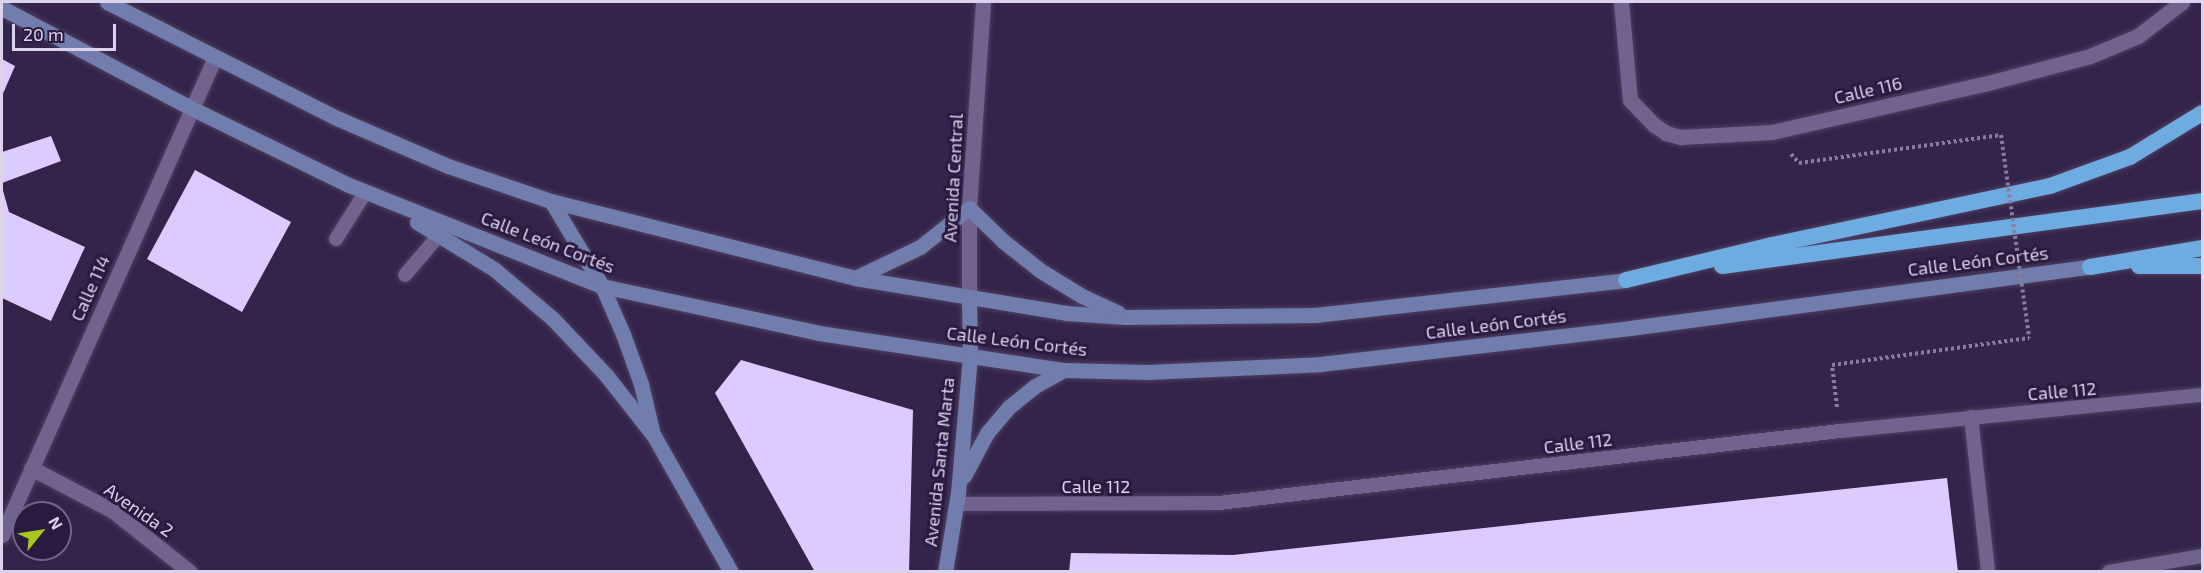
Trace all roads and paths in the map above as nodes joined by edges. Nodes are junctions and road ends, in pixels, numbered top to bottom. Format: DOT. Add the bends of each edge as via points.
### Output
graph roads {
  1 [pos="107,2"];
  2 [pos="983,2"];
  3 [pos="1621,2"];
  4 [pos="2182,2"];
  5 [pos="2,8"];
  6 [pos="215,57"];
  7 [pos="191,108"];
  8 [pos="2202,113"];
  9 [pos="1799,163"];
  10 [pos="349,185"];
  11 [pos="365,193"];
  12 [pos="551,201"];
  13 [pos="2202,201"];
  14 [pos="969,208"];
  15 [pos="440,234"];
  16 [pos="336,239"];
  17 [pos="2202,248"];
  18 [pos="2202,266"];
  19 [pos="2090,267"];
  20 [pos="405,275"];
  21 [pos="855,278"];
  22 [pos="1626,280"];
  23 [pos="602,286"];
  24 [pos="969,299"];
  25 [pos="1125,317"];
  26 [pos="970,356"];
  27 [pos="1064,370"];
  28 [pos="2202,395"];
  29 [pos="1971,417"];
  30 [pos="1840,431"];
  31 [pos="654,436"];
  32 [pos="31,468"];
  33 [pos="957,499"];
  34 [pos="2,535"];
  35 [pos="2202,556"];
  36 [pos="190,572"];
  37 [pos="731,572"];
  38 [pos="945,572"];
  39 [pos="1988,572"];
  40 [pos="2109,572"];
  1 -- 6 [label="main road, Calle León Cortés"];
  2 -- 14 [label="street, Avenida Central"];
  3 -- 4 [label="street, Calle 116" via="1630,100 1653,124 1680,137 1772,132 2091,56 2138,36"];
  5 -- 7 [label="main road, Calle León Cortés"];
  6 -- 7 [label="street, Calle 114"];
  6 -- 12 [label="main road, Calle León Cortés" via="339,119 448,166"];
  7 -- 10 [label="main road, Calle León Cortés"];
  7 -- 32 [label="street, Calle 114"];
  8 -- 22 [label="highway" via="2130,156 2050,186"];
  9 -- 30 [label="path, bridge" via="2001,135 2029,338 1832,365"];
  10 -- 11 [label="main road"];
  10 -- 23 [label="main road, Calle León Cortés"];
  11 -- 15 [label="main road"];
  11 -- 16 [label="lane"];
  12 -- 21 [label="main road, Calle León Cortés"];
  12 -- 23 [label="main road"];
  13 -- 22 [label="highway"];
  14 -- 21 [label="main road" via="920,246"];
  14 -- 24 [label="street, Avenida Central"];
  14 -- 25 [label="main road" via="1041,271"];
  15 -- 20 [label="lane"];
  15 -- 31 [label="main road" via="494,269 553,319 606,375"];
  17 -- 19 [label="highway"];
  18 -- 19 [label="highway"];
  19 -- 27 [label="main road, Calle León Cortés" via="1630,328 1320,364 1147,372"];
  21 -- 24 [label="main road, Calle León Cortés"];
  22 -- 25 [label="main road, Calle León Cortés" via="1315,315"];
  23 -- 26 [label="main road, Calle León Cortés" via="819,333"];
  23 -- 31 [label="main road" via="641,384"];
  24 -- 25 [label="main road, Calle León Cortés"];
  24 -- 26 [label="main road, Avenida Central"];
  26 -- 27 [label="main road, Calle León Cortés"];
  26 -- 33 [label="main road, Avenida Santa Marta"];
  27 -- 33 [label="main road" via="1009,407 987,433 970,462"];
  28 -- 29 [label="lane, Calle 112"];
  29 -- 30 [label="lane, Calle 112"];
  29 -- 39 [label="lane"];
  30 -- 33 [label="lane, Calle 112" via="1219,503"];
  31 -- 37 [label="main road"];
  32 -- 34 [label="street, Calle 114"];
  32 -- 36 [label="street, Avenida 2" via="112,512"];
  33 -- 38 [label="main road, Avenida Santa Marta"];
  35 -- 40 [label="lane"];
}
